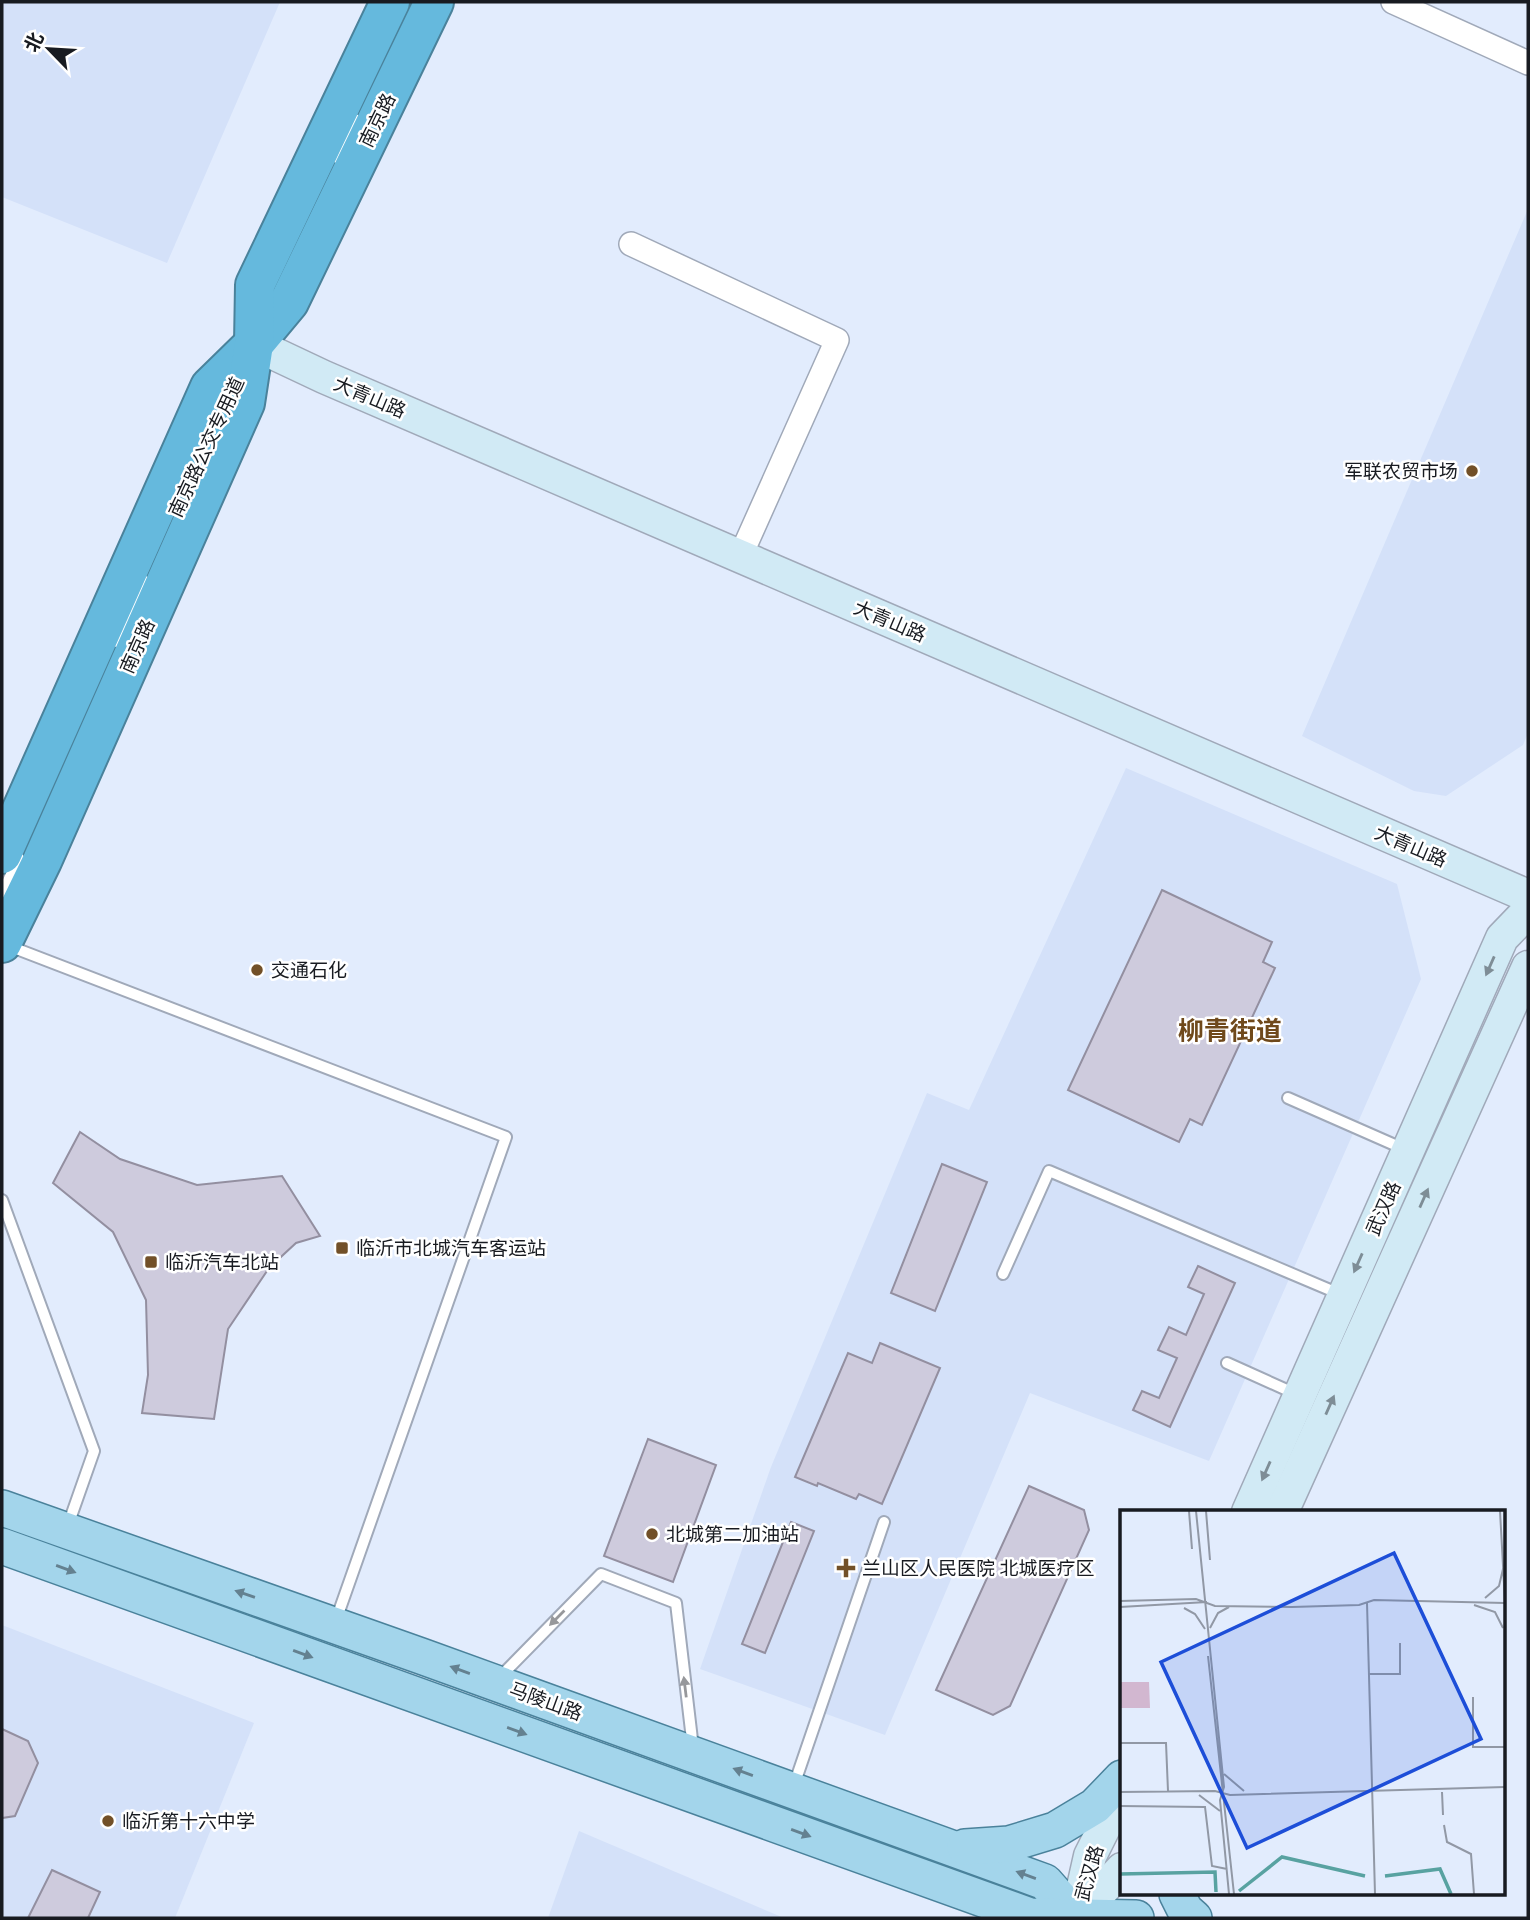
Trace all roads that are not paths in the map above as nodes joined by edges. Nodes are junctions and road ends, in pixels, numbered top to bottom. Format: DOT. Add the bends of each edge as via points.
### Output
graph roads {
  1 [pos="390,2"];
  2 [pos="433,2"];
  3 [pos="1393,2"];
  4 [pos="1528,63"];
  5 [pos="360,108"];
  6 [pos="332,170"];
  7 [pos="631,244"];
  8 [pos="270,307"];
  9 [pos="254,344"];
  10 [pos="234,386"];
  11 [pos="740,556"];
  12 [pos="150,569"];
  13 [pos="111,656"];
  14 [pos="13,850"];
  15 [pos="2,893"];
  16 [pos="1528,897"];
  17 [pos="1528,911"];
  18 [pos="2,943"];
  19 [pos="1528,967"];
  20 [pos="1288,1098"];
  21 [pos="1408,1150"];
  22 [pos="2,1200"];
  23 [pos="1003,1274"];
  24 [pos="1344,1296"];
  25 [pos="1227,1363"];
  26 [pos="1299,1395"];
  27 [pos="2,1508"];
  28 [pos="1249,1510"];
  29 [pos="1283,1510"];
  30 [pos="884,1522"];
  31 [pos="66,1531"];
  32 [pos="2,1546"];
  33 [pos="334,1625"];
  34 [pos="494,1682"];
  35 [pos="693,1755"];
  36 [pos="1120,1780"];
  37 [pos="792,1790"];
  38 [pos="1120,1795"];
  39 [pos="950,1847"];
  40 [pos="1120,1871"];
  41 [pos="930,1880"];
  42 [pos="1178,1896"];
  43 [pos="980,1918"];
  44 [pos="1077,1918"];
  45 [pos="1136,1918"];
  46 [pos="1194,1918"];
  1 -- 9 [label="highway, 南京路" via="255,285"];
  2 -- 9 [label="highway, 南京路" via="289,302"];
  3 -- 4 [label="street"];
  5 -- 6 [label="lane"];
  7 -- 11 [label="street" via="837,340"];
  8 -- 9 [label="lane, 南京路公交专用道"];
  9 -- 10 [label="lane, 南京路公交专用道"];
  9 -- 11 [label="main road, 大青山路"];
  9 -- 14 [label="highway, 南京路" via="210,387"];
  9 -- 18 [label="highway, 南京路" via="245,403"];
  11 -- 16 [label="main road, 大青山路"];
  12 -- 13 [label="lane"];
  14 -- 15 [label="lane"];
  17 -- 21 [label="main road, 武汉路, one-way" via="1502,938"];
  18 -- 33 [label="lane" via="506,1136"];
  29 -- 19 [label="main road, 武汉路, one-way"];
  20 -- 21 [label="lane"];
  21 -- 24 [label="main road, 武汉路, one-way"];
  22 -- 31 [label="lane" via="94,1451"];
  23 -- 24 [label="lane" via="1049,1171"];
  24 -- 26 [label="main road, 武汉路"];
  25 -- 26 [label="lane"];
  26 -- 28 [label="main road, 武汉路, one-way"];
  27 -- 31 [label="main road, 马陵山路"];
  30 -- 37 [label="lane"];
  33 -- 31 [label="main road, 马陵山路, one-way"];
  32 -- 41 [label="main road, 马陵山路, one-way"];
  34 -- 33 [label="main road, 马陵山路, one-way"];
  34 -- 35 [label="main road, 马陵山路"];
  35 -- 34 [label="lane, one-way" via="676,1603 601,1574"];
  37 -- 35 [label="main road, 马陵山路, one-way"];
  36 -- 39 [label="main road" via="1095,1806 1055,1830 1009,1844"];
  37 -- 39 [label="main road, 马陵山路"];
  38 -- 44 [label="main road, 武汉路" via="1090,1856"];
  44 -- 39 [label="main road, 马陵山路, one-way" via="1045,1882"];
  40 -- 44 [label="main road, 武汉路"];
  41 -- 43 [label="main road"];
  41 -- 44 [label="main road, 马陵山路" via="1030,1916"];
  42 -- 46 [label="main road"];
  44 -- 45 [label="main road, 马陵山路"];
}
